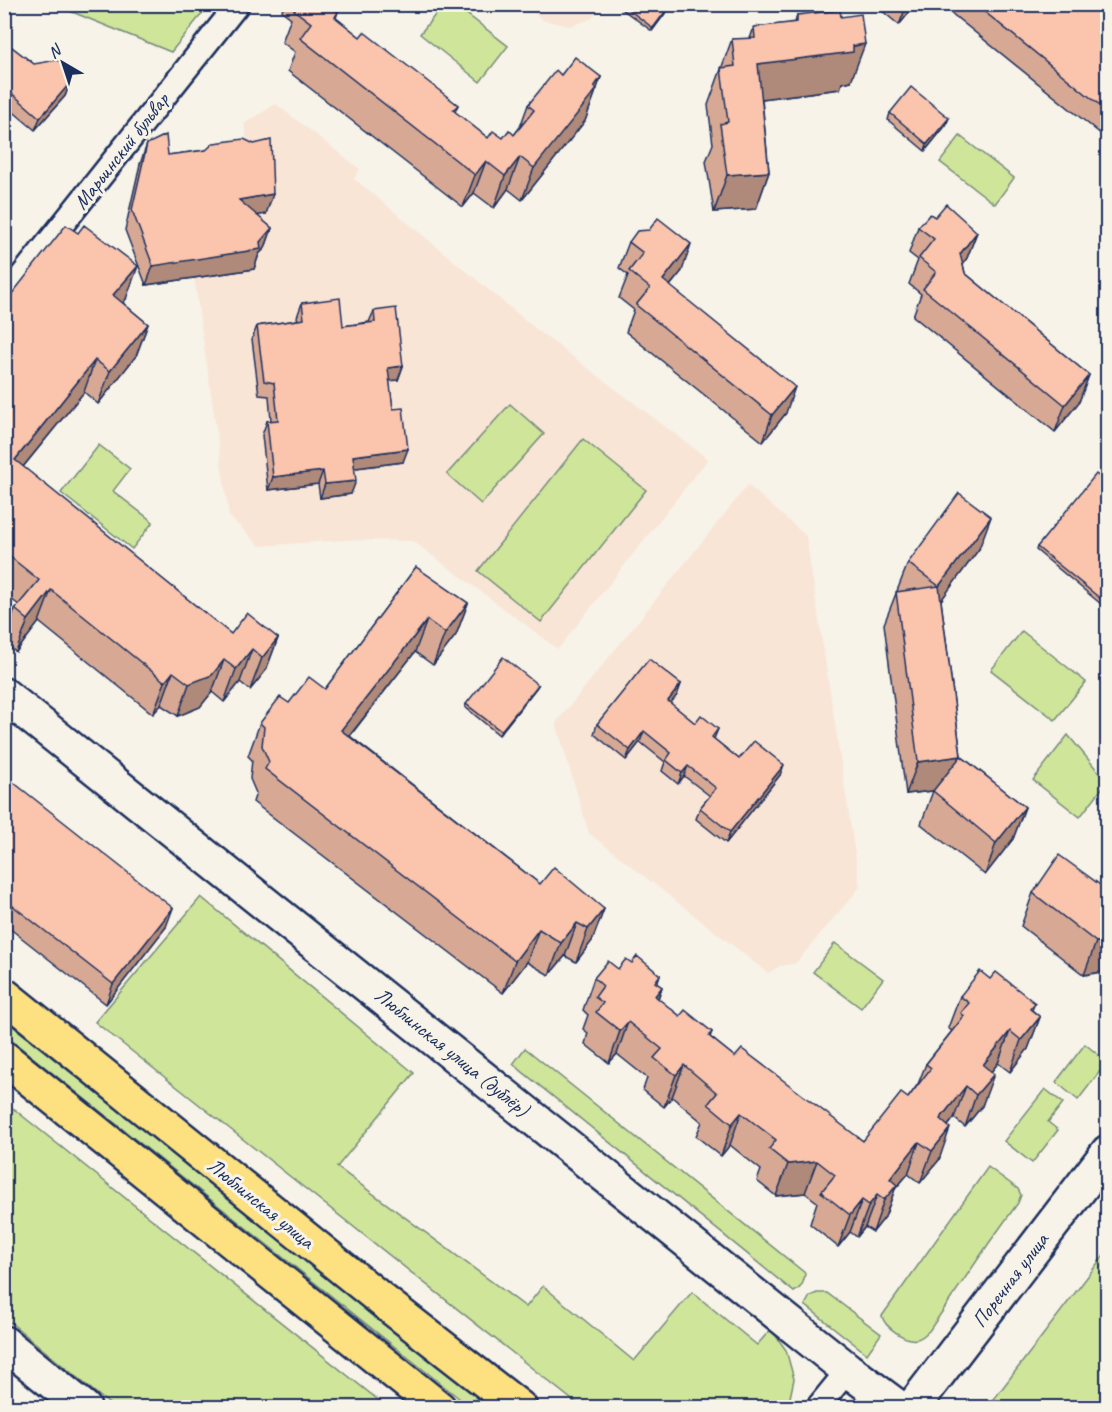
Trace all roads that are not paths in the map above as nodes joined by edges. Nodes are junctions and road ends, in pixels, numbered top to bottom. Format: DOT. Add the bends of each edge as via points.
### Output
graph roads {
  1 [pos="238,4"];
  2 [pos="4,298"];
  3 [pos="4,695"];
  4 [pos="4,995"];
  5 [pos="4,1058"];
  6 [pos="1107,1152"];
  7 [pos="4,1343"];
  8 [pos="848,1370"];
  9 [pos="84,1407"];
  10 [pos="439,1407"];
  11 [pos="520,1407"];
  12 [pos="817,1407"];
  13 [pos="899,1407"];
  14 [pos="912,1407"];
  1 -- 2 [label="street, Марьинский бульвар"];
  3 -- 8 [label="street, Люблинская улица (дублёр)"];
  4 -- 11 [label="main road, Люблинская улица"];
  5 -- 10 [label="main road"];
  6 -- 14 [label="street, Поречная улица"];
  7 -- 9 [label="street"];
  8 -- 12 [label="street"];
  8 -- 13 [label="street, Люблинская улица (дублёр)"];
}
